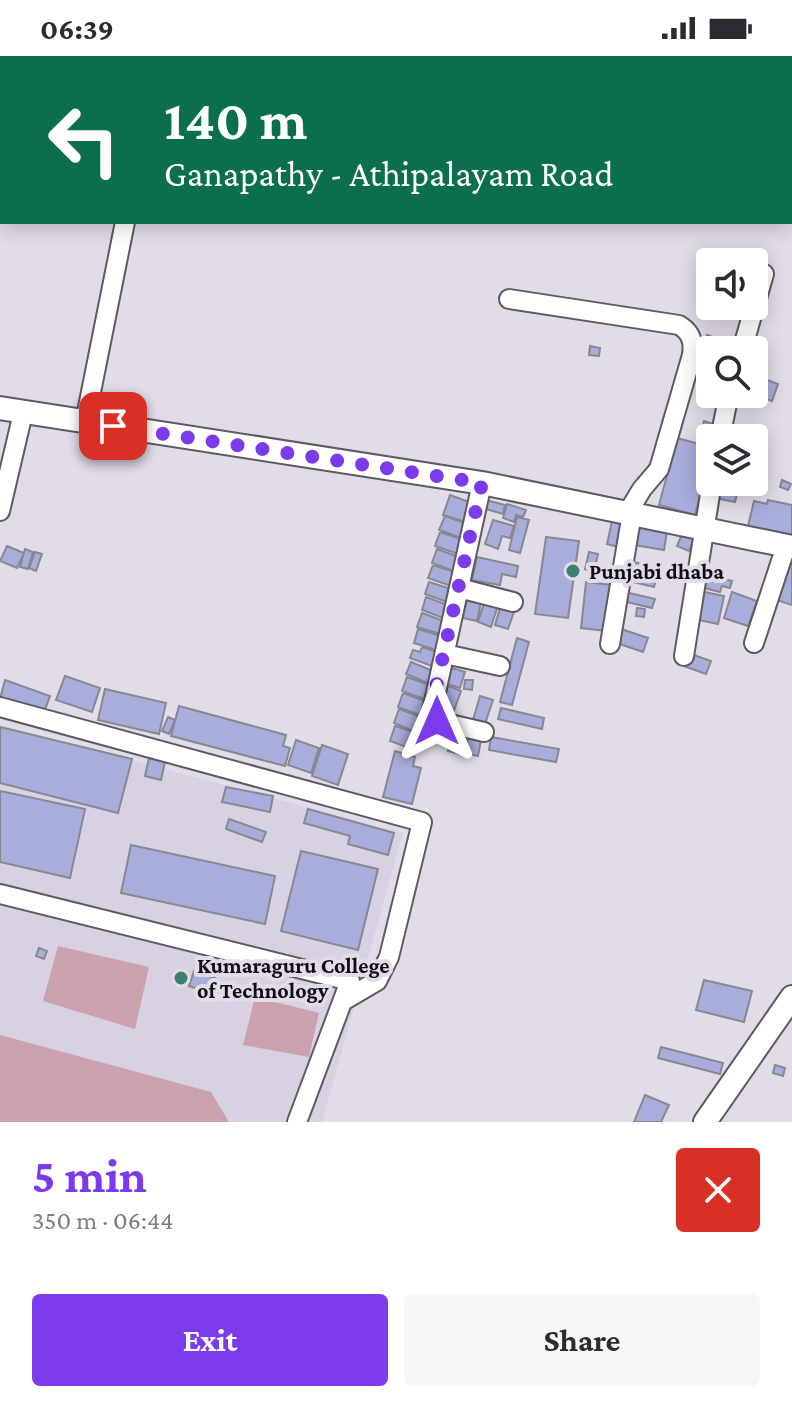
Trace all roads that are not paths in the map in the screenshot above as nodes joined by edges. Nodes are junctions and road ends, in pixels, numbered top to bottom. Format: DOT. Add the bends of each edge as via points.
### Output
graph roads {
  1 [pos="125,224"];
  2 [pos="509,299"];
  3 [pos="0,408"];
  4 [pos="23,413"];
  5 [pos="85,422"];
  6 [pos="482,483"];
  7 [pos="709,496"];
  8 [pos="0,511"];
  9 [pos="630,513"];
  10 [pos="703,528"];
  11 [pos="789,546"];
  12 [pos="459,588"];
  13 [pos="513,602"];
  14 [pos="754,643"];
  15 [pos="610,644"];
  16 [pos="445,654"];
  17 [pos="684,656"];
  18 [pos="500,666"];
  19 [pos="0,707"];
  20 [pos="484,732"];
  21 [pos="0,894"];
  22 [pos="356,986"];
  23 [pos="792,997"];
  24 [pos="297,1122"];
  25 [pos="705,1122"];
  1 -- 5 [label="street"];
  2 -- 9 [label="street" via="687,329 694,346 659,469"];
  3 -- 4 [label="main road"];
  4 -- 5 [label="main road"];
  4 -- 8 [label="street"];
  5 -- 6 [label="main road"];
  6 -- 9 [label="main road"];
  6 -- 12 [label="street"];
  7 -- 10 [label="street"];
  9 -- 10 [label="main road"];
  9 -- 15 [label="street"];
  10 -- 11 [label="main road"];
  10 -- 17 [label="street"];
  11 -- 14 [label="street"];
  12 -- 13 [label="street"];
  12 -- 16 [label="street"];
  16 -- 18 [label="street"];
  16 -- 20 [label="street" via="431,715"];
  19 -- 22 [label="street" via="422,822 389,957 377,981"];
  21 -- 22 [label="street"];
  22 -- 24 [label="street" via="343,1001"];
  23 -- 25 [label="main road"];
}
